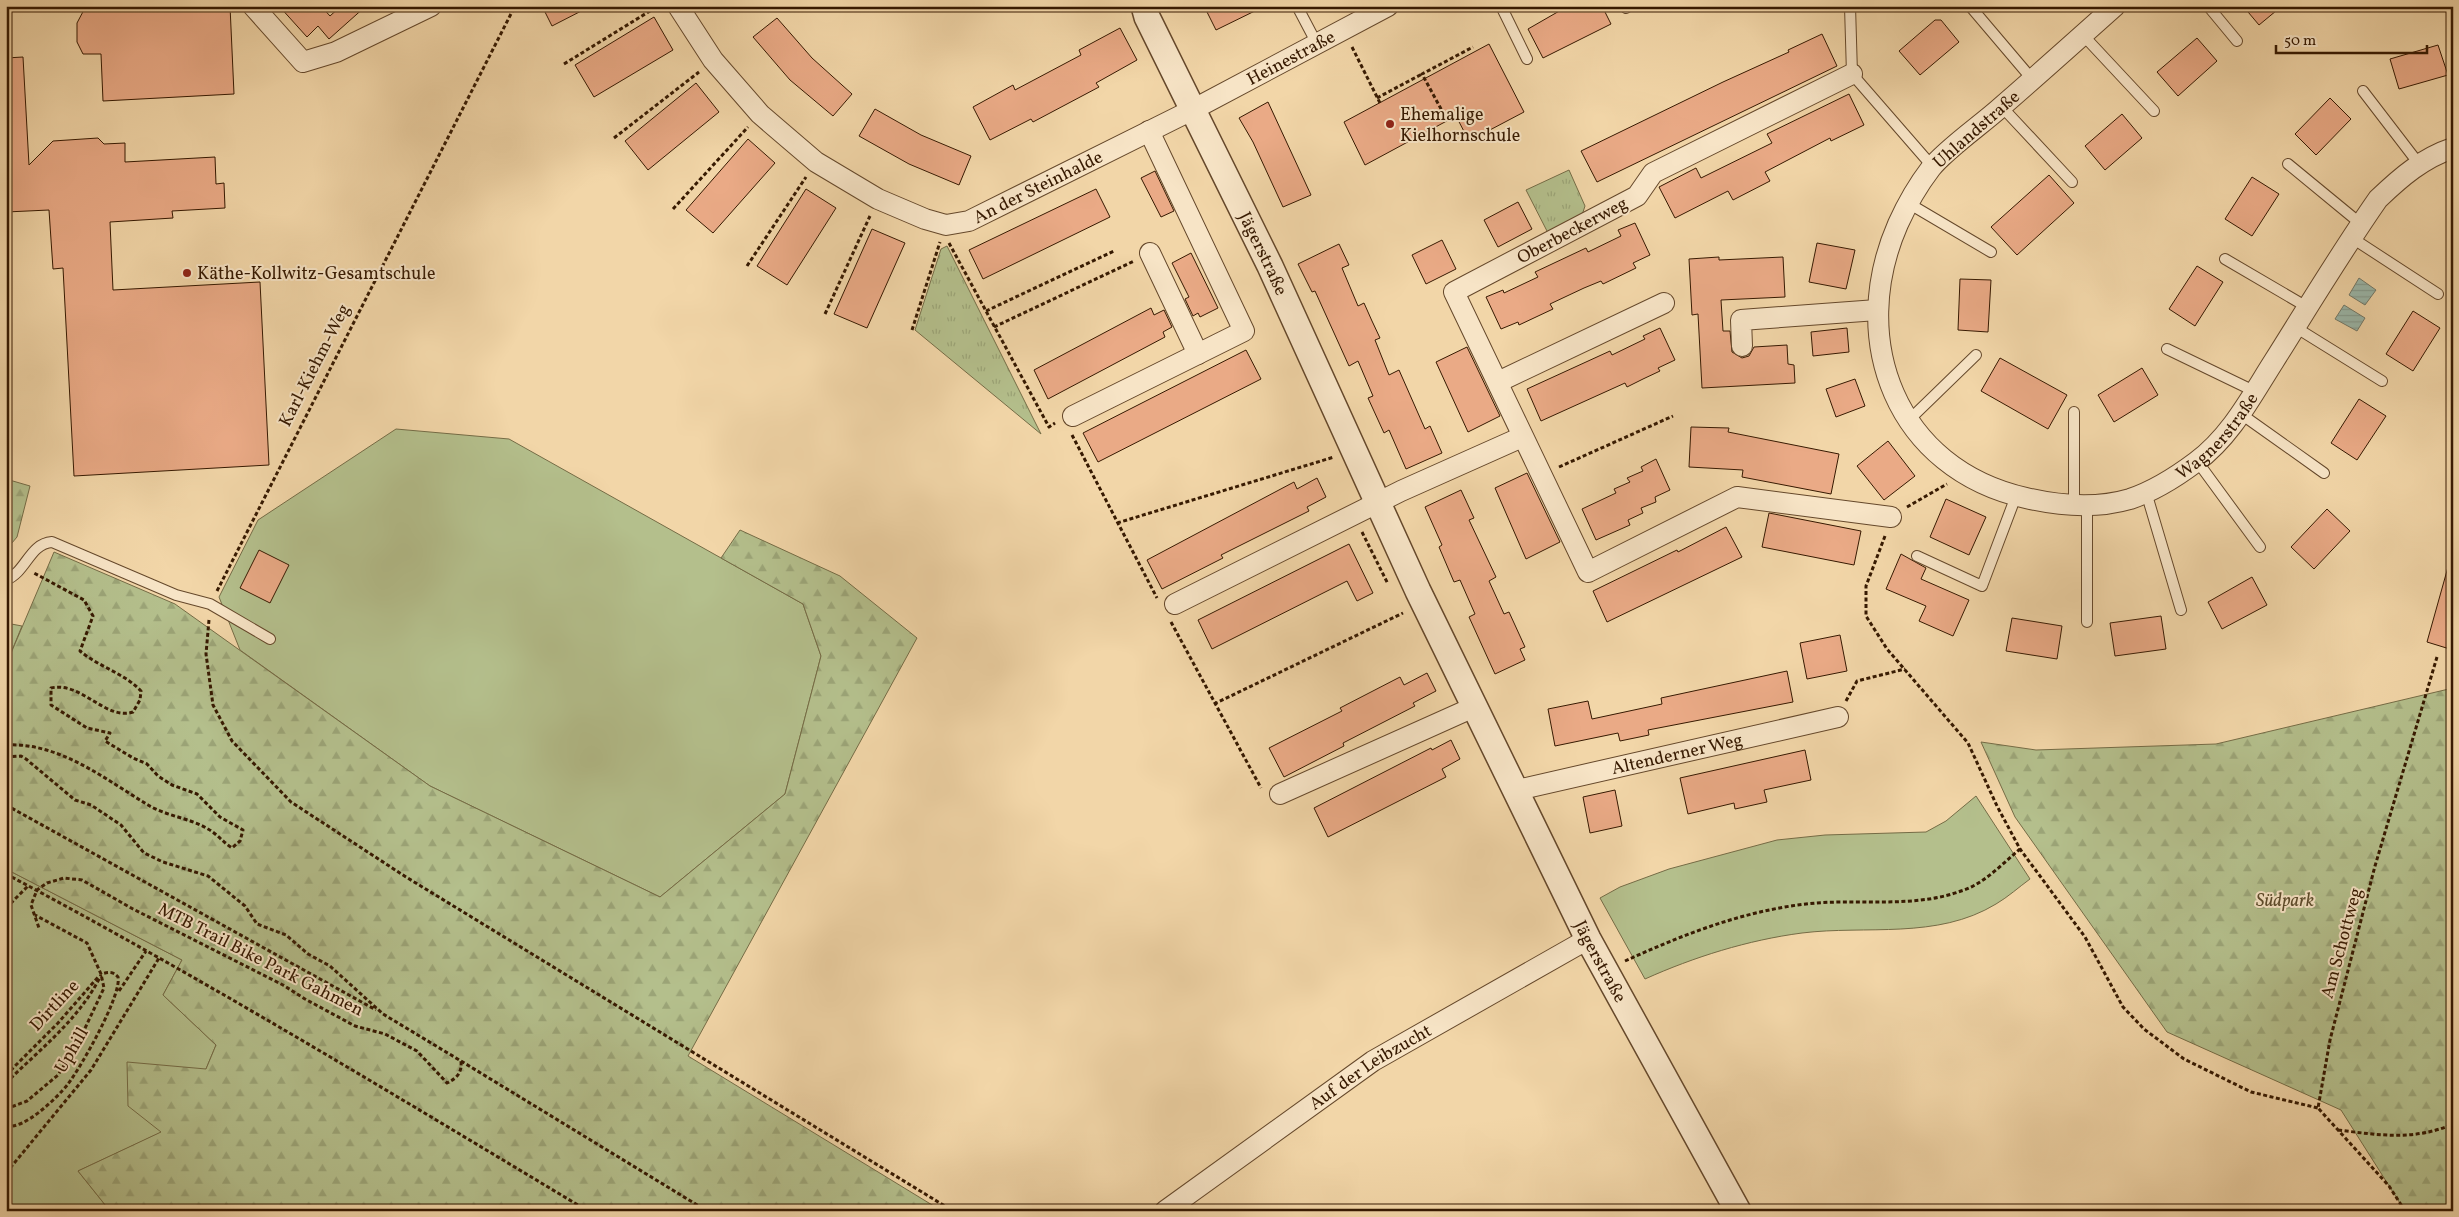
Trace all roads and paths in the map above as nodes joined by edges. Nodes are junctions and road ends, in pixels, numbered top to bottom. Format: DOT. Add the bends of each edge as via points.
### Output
graph roads {
  1 [pos="252,6"];
  2 [pos="431,6"];
  3 [pos="516,6"];
  4 [pos="658,6"];
  5 [pos="678,6"];
  6 [pos="1144,6"];
  7 [pos="1297,6"];
  8 [pos="1388,6"];
  9 [pos="1501,6"];
  10 [pos="1850,6"];
  11 [pos="1970,6"];
  12 [pos="2115,6"];
  13 [pos="2208,6"];
  14 [pos="1344,30"];
  15 [pos="2083,35"];
  16 [pos="2238,42"];
  17 [pos="1317,44"];
  18 [pos="1472,47"];
  19 [pos="1528,59"];
  20 [pos="713,60"];
  21 [pos="564,64"];
  22 [pos="1422,74"];
  23 [pos="1852,74"];
  24 [pos="2032,79"];
  25 [pos="2363,90"];
  26 [pos="1377,98"];
  27 [pos="1380,103"];
  28 [pos="2002,107"];
  29 [pos="1194,109"];
  30 [pos="2154,111"];
  31 [pos="1454,113"];
  32 [pos="760,114"];
  33 [pos="1149,131"];
  34 [pos="614,138"];
  35 [pos="2453,148"];
  36 [pos="816,162"];
  37 [pos="2288,164"];
  38 [pos="2419,164"];
  39 [pos="1932,166"];
  40 [pos="2072,182"];
  41 [pos="878,200"];
  42 [pos="1908,203"];
  43 [pos="673,209"];
  44 [pos="945,229"];
  45 [pos="2356,231"];
  46 [pos="1114,251"];
  47 [pos="1991,252"];
  48 [pos="1150,253"];
  49 [pos="2225,259"];
  50 [pos="746,266"];
  51 [pos="2438,294"];
  52 [pos="1664,304"];
  53 [pos="2307,307"];
  54 [pos="1877,310"];
  55 [pos="986,311"];
  56 [pos="825,314"];
  57 [pos="994,327"];
  58 [pos="2295,327"];
  59 [pos="912,330"];
  60 [pos="1742,346"];
  61 [pos="2167,349"];
  62 [pos="1198,354"];
  63 [pos="1976,354"];
  64 [pos="2382,381"];
  65 [pos="1498,382"];
  66 [pos="2254,391"];
  67 [pos="1903,412"];
  68 [pos="2074,412"];
  69 [pos="2241,414"];
  70 [pos="1673,416"];
  71 [pos="1069,417"];
  72 [pos="1522,437"];
  73 [pos="1354,450"];
  74 [pos="2197,462"];
  75 [pos="1965,474"];
  76 [pos="2324,474"];
  77 [pos="1540,476"];
  78 [pos="2146,492"];
  79 [pos="2016,496"];
  80 [pos="1379,503"];
  81 [pos="2080,505"];
  82 [pos="1891,517"];
  83 [pos="1116,523"];
  84 [pos="2260,547"];
  85 [pos="1917,556"];
  86 [pos="23,568"];
  87 [pos="6,580"];
  88 [pos="210,604"];
  89 [pos="1169,606"];
  90 [pos="2181,610"];
  91 [pos="1403,613"];
  92 [pos="2087,622"];
  93 [pos="270,639"];
  94 [pos="2437,657"];
  95 [pos="1905,669"];
  96 [pos="1214,704"];
  97 [pos="1474,707"];
  98 [pos="1838,717"];
  99 [pos="6,745"];
  100 [pos="6,757"];
  101 [pos="1517,790"];
  102 [pos="1280,794"];
  103 [pos="6,805"];
  104 [pos="2020,849"];
  105 [pos="6,874"];
  106 [pos="28,886"];
  107 [pos="37,890"];
  108 [pos="6,908"];
  109 [pos="34,915"];
  110 [pos="39,928"];
  111 [pos="1588,939"];
  112 [pos="146,951"];
  113 [pos="159,958"];
  114 [pos="1605,970"];
  115 [pos="101,974"];
  116 [pos="116,996"];
  117 [pos="383,1014"];
  118 [pos="461,1061"];
  119 [pos="6,1076"];
  120 [pos="6,1083"];
  121 [pos="2318,1108"];
  122 [pos="6,1109"];
  123 [pos="2453,1124"];
  124 [pos="6,1126"];
  125 [pos="2338,1130"];
  126 [pos="6,1173"];
  127 [pos="588,1211"];
  128 [pos="707,1211"];
  129 [pos="953,1211"];
  130 [pos="1165,1211"];
  131 [pos="1738,1211"];
  132 [pos="2405,1211"];
  1 -- 2 [label="street" via="303,62 336,52"];
  3 -- 88 [label="path, Karl-Kiehm-Weg"];
  4 -- 21 [label="path"];
  5 -- 20 [label="street"];
  6 -- 29 [label="street, Jägerstraße"];
  7 -- 17 [label="lane"];
  8 -- 14 [label="street, Heinestraße"];
  9 -- 19 [label="lane"];
  10 -- 23 [label="lane"];
  11 -- 24 [label="lane"];
  12 -- 15 [label="street, Uhlandstraße"];
  13 -- 16 [label="lane"];
  14 -- 17 [label="street, Heinestraße"];
  14 -- 26 [label="path"];
  15 -- 24 [label="street, Uhlandstraße"];
  15 -- 30 [label="lane"];
  17 -- 29 [label="street, Heinestraße"];
  18 -- 22 [label="path"];
  20 -- 32 [label="street"];
  20 -- 34 [label="path"];
  22 -- 26 [label="path"];
  22 -- 31 [label="path" via="1446,118"];
  23 -- 39 [label="lane"];
  23 -- 65 [label="street, Oberbeckerweg" via="1653,173 1637,196 1454,292"];
  24 -- 28 [label="street, Uhlandstraße"];
  25 -- 38 [label="lane"];
  26 -- 27 [label="path"];
  28 -- 39 [label="street, Uhlandstraße"];
  28 -- 40 [label="lane"];
  29 -- 33 [label="street, An der Steinhalde"];
  29 -- 73 [label="street, Jägerstraße"];
  32 -- 36 [label="street"];
  32 -- 43 [label="path"];
  33 -- 44 [label="street, An der Steinhalde" via="969,221"];
  33 -- 62 [label="street" via="1244,331"];
  35 -- 38 [label="street, Wagnerstraße"];
  36 -- 41 [label="street"];
  36 -- 50 [label="path"];
  37 -- 45 [label="lane"];
  38 -- 45 [label="street, Wagnerstraße" via="2378,199"];
  39 -- 42 [label="street, Uhlandstraße"];
  41 -- 44 [label="street"];
  41 -- 56 [label="path"];
  42 -- 47 [label="lane"];
  42 -- 54 [label="street, Uhlandstraße" via="1886,254"];
  44 -- 55 [label="path"];
  44 -- 59 [label="path"];
  45 -- 51 [label="lane"];
  45 -- 53 [label="street, Wagnerstraße"];
  46 -- 55 [label="path"];
  48 -- 57 [label="path"];
  48 -- 62 [label="street"];
  49 -- 53 [label="lane"];
  52 -- 65 [label="street"];
  53 -- 58 [label="street, Wagnerstraße"];
  54 -- 60 [label="street" via="1741,320"];
  54 -- 67 [label="street, Uhlandstraße" via="1881,358"];
  55 -- 57 [label="path"];
  57 -- 71 [label="path" via="1049,427"];
  58 -- 64 [label="lane"];
  58 -- 66 [label="street, Wagnerstraße"];
  61 -- 66 [label="lane"];
  62 -- 71 [label="street"];
  63 -- 67 [label="lane"];
  65 -- 72 [label="street, Oberbeckerweg"];
  66 -- 69 [label="street, Wagnerstraße"];
  67 -- 75 [label="street, Wagnerstraße" via="1935,452"];
  68 -- 81 [label="lane"];
  69 -- 74 [label="street, Wagnerstraße"];
  69 -- 76 [label="lane"];
  70 -- 77 [label="path"];
  71 -- 83 [label="path"];
  72 -- 77 [label="street, Oberbeckerweg"];
  72 -- 80 [label="street"];
  73 -- 80 [label="street, Jägerstraße"];
  73 -- 83 [label="path"];
  74 -- 78 [label="street, Wagnerstraße"];
  74 -- 84 [label="lane"];
  75 -- 79 [label="street, Wagnerstraße"];
  75 -- 82 [label="path"];
  77 -- 82 [label="street, Oberbeckerweg" via="1588,572 1736,497"];
  78 -- 81 [label="street, Wagnerstraße" via="2130,498"];
  78 -- 90 [label="lane"];
  79 -- 81 [label="street, Wagnerstraße"];
  79 -- 85 [label="lane" via="1982,586"];
  80 -- 89 [label="street"];
  80 -- 97 [label="street, Jägerstraße"];
  81 -- 92 [label="lane"];
  82 -- 95 [label="path" via="1866,586 1866,616 1887,649"];
  83 -- 89 [label="path"];
  86 -- 87 [label="lane"];
  86 -- 88 [label="lane" via="34,550 42,543 52,542 176,595"];
  86 -- 99 [label="path" via="84,600 93,616 80,651 92,661 131,680 141,691 140,700 132,712 126,714 109,710 60,686 51,688 51,705 87,728 110,733 105,740 147,764 172,785 197,794 220,817 243,830 240,841 232,848 209,830 148,806 83,764 33,747"];
  88 -- 93 [label="lane"];
  88 -- 129 [label="path" via="206,654 213,705 232,741 290,802 406,877"];
  89 -- 96 [label="path"];
  91 -- 96 [label="path"];
  94 -- 121 [label="path, Am Schottweg" via="2366,902 2330,1040"];
  95 -- 98 [label="path" via="1857,681"];
  95 -- 104 [label="path" via="1968,743 1996,806"];
  96 -- 102 [label="path" via="1267,800"];
  97 -- 101 [label="street, Jägerstraße"];
  97 -- 102 [label="street"];
  98 -- 101 [label="street, Altenderner Weg"];
  100 -- 117 [label="path, MTB Trail Bike Park Gahmen" via="21,756 75,800 104,812 121,825 144,853 208,876 245,906 257,924 286,935 308,954 330,966"];
  101 -- 111 [label="street, Jägerstraße"];
  103 -- 117 [label="path"];
  104 -- 114 [label="path" via="1982,881 1962,891 1930,899 1805,904 1764,912 1683,936"];
  104 -- 121 [label="path" via="2085,937 2123,1007 2144,1029 2184,1059 2251,1092"];
  105 -- 106 [label="path"];
  106 -- 107 [label="path"];
  106 -- 108 [label="path"];
  107 -- 109 [label="path" via="31,905"];
  107 -- 112 [label="path"];
  107 -- 118 [label="path, MTB Trail Bike Park Gahmen" via="47,882 64,878 82,880 132,909 283,984 355,1026 385,1034 417,1051 447,1083 456,1078 462,1068"];
  109 -- 110 [label="path"];
  109 -- 115 [label="path" via="87,943"];
  111 -- 114 [label="street, Jägerstraße"];
  111 -- 130 [label="street, Auf der Leibzucht" via="1373,1061"];
  112 -- 113 [label="path"];
  112 -- 116 [label="path, Uphill"];
  113 -- 126 [label="path" via="91,1070"];
  113 -- 127 [label="path"];
  114 -- 131 [label="street, Jägerstraße"];
  115 -- 116 [label="path" via="110,972 118,976"];
  115 -- 119 [label="path, Dirtline"];
  115 -- 120 [label="path, Dirtline" via="83,1007 70,1022"];
  115 -- 122 [label="path, Dirtline" via="104,988 70,1060 47,1086 26,1101"];
  116 -- 124 [label="path, Uphill" via="67,1085 21,1124"];
  117 -- 118 [label="path, MTB Trail Bike Park Gahmen"];
  118 -- 128 [label="path"];
  121 -- 125 [label="path"];
  123 -- 125 [label="path" via="2421,1135 2374,1135"];
  125 -- 132 [label="path" via="2389,1186"];
}
